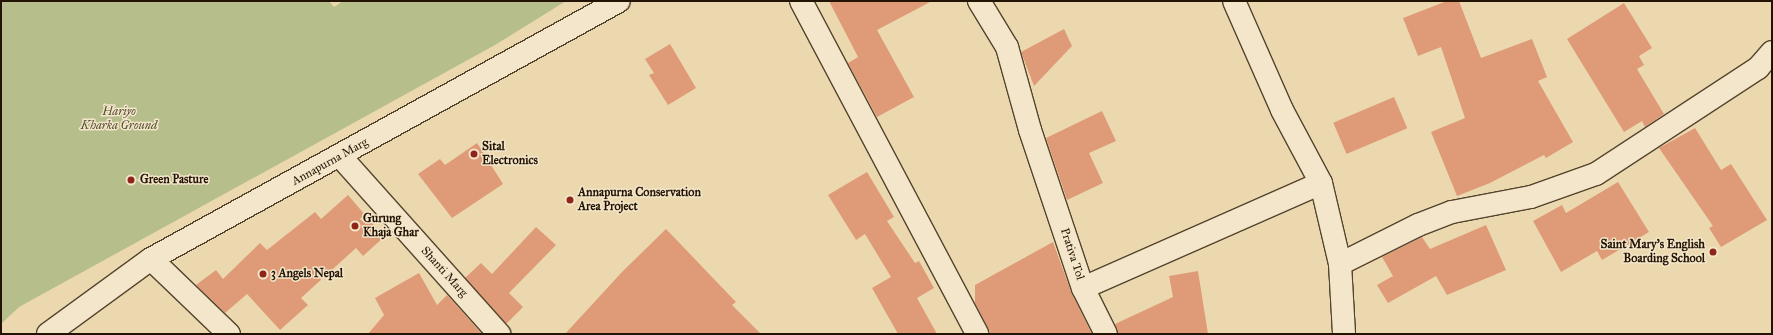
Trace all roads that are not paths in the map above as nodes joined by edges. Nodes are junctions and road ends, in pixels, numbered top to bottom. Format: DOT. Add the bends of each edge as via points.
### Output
graph roads {
  1 [pos="619,1"];
  2 [pos="801,1"];
  3 [pos="979,1"];
  4 [pos="1234,1"];
  5 [pos="1772,52"];
  6 [pos="340,156"];
  7 [pos="1321,183"];
  8 [pos="151,259"];
  9 [pos="1340,264"];
  10 [pos="1083,288"];
  11 [pos="48,334"];
  12 [pos="229,334"];
  13 [pos="499,334"];
  14 [pos="977,334"];
  15 [pos="1106,334"];
  16 [pos="1344,334"];
  1 -- 6 [label="street, Annapurna Marg"];
  2 -- 14 [label="street"];
  3 -- 10 [label="street, Prativa Tol" via="1007,47 1030,130"];
  4 -- 7 [label="street" via="1282,110"];
  5 -- 9 [label="street" via="1758,68 1596,174 1531,197 1452,212 1418,225"];
  6 -- 8 [label="street, Annapurna Marg"];
  6 -- 13 [label="street, Shanti Marg"];
  7 -- 9 [label="street"];
  7 -- 10 [label="street, Prativa Tol"];
  8 -- 11 [label="street, Annapurna Marg"];
  8 -- 12 [label="street"];
  9 -- 16 [label="street"];
  10 -- 15 [label="street"];
}
